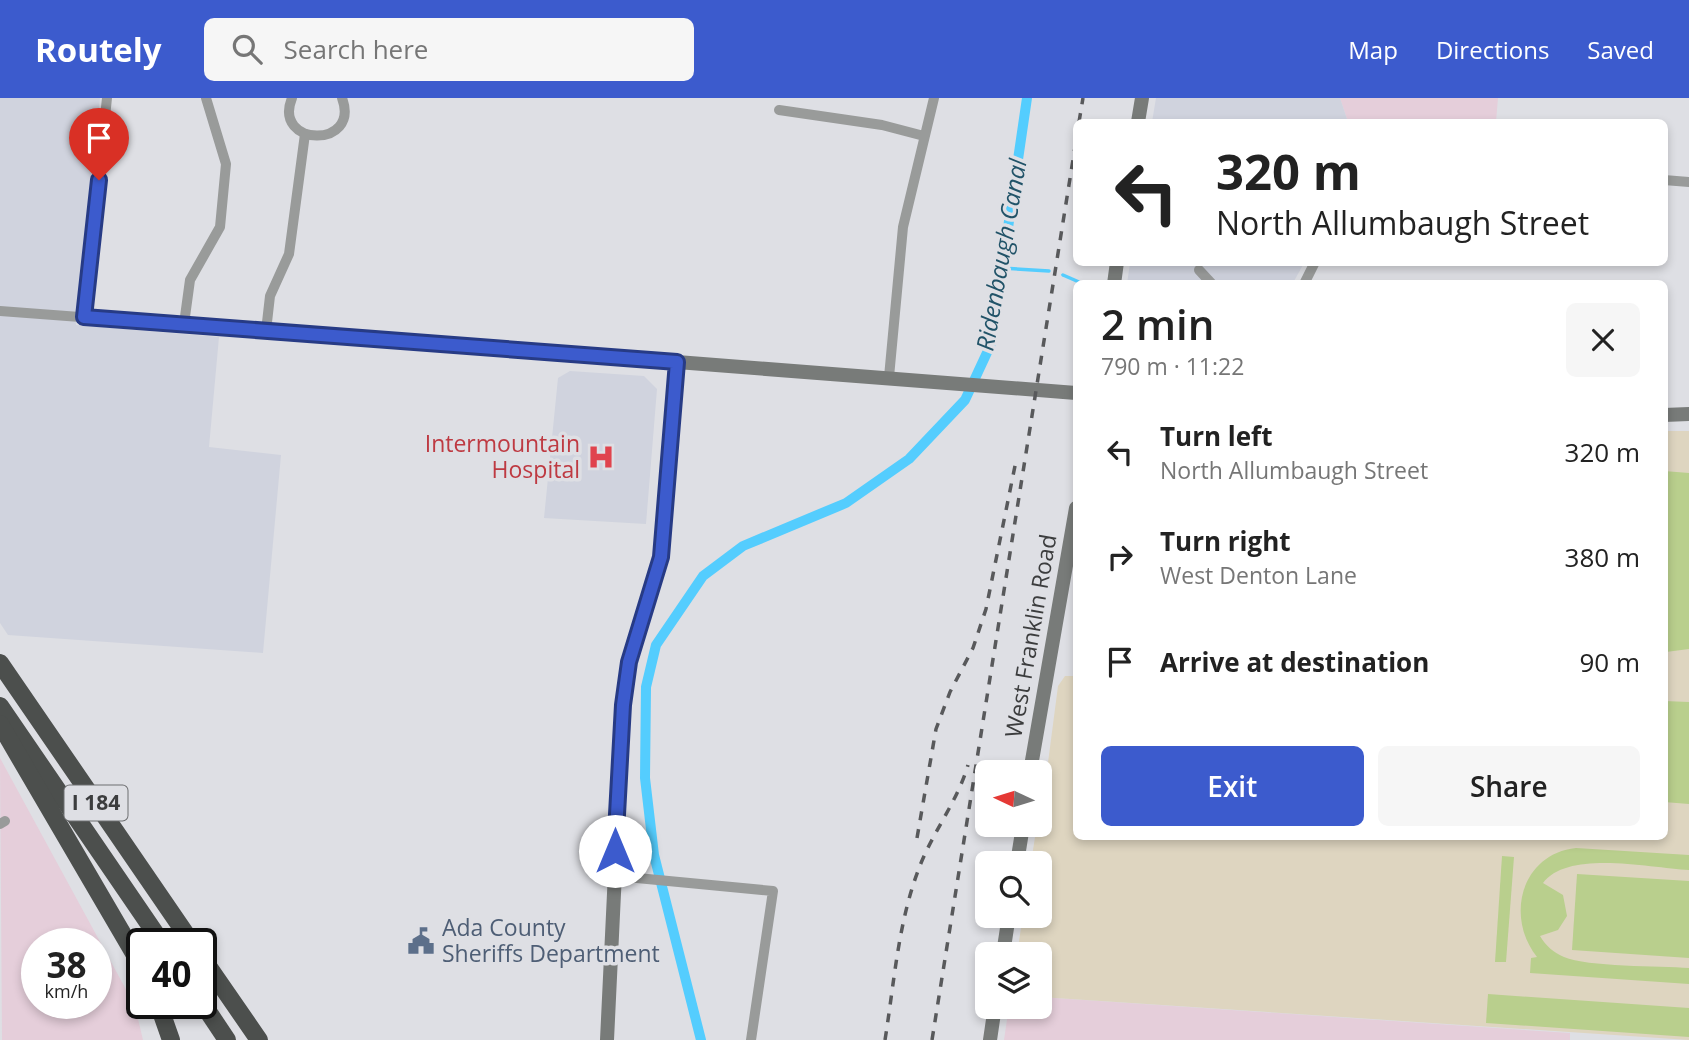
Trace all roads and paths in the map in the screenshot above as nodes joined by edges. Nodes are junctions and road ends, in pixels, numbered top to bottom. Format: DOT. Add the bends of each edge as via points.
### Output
graph roads {
  1 [pos="107,98"];
  2 [pos="206,98"];
  3 [pos="292,98"];
  4 [pos="342,98"];
  5 [pos="934,98"];
  6 [pos="1142,98"];
  7 [pos="779,110"];
  8 [pos="1138,119"];
  9 [pos="305,134"];
  10 [pos="923,136"];
  11 [pos="1668,180"];
  12 [pos="1689,182"];
  13 [pos="1199,271"];
  14 [pos="1208,280"];
  15 [pos="0,311"];
  16 [pos="84,317"];
  17 [pos="184,324"];
  18 [pos="266,331"];
  19 [pos="677,362"];
  20 [pos="889,377"];
  21 [pos="1073,393"];
  22 [pos="1689,414"];
  23 [pos="1668,415"];
  24 [pos="1073,525"];
  25 [pos="0,663"];
  26 [pos="0,706"];
  27 [pos="0,724"];
  28 [pos="1032,760"];
  29 [pos="616,876"];
  30 [pos="152,928"];
  31 [pos="182,928"];
  32 [pos="126,940"];
  33 [pos="217,979"];
  34 [pos="164,1019"];
  35 [pos="213,1019"];
  36 [pos="993,1019"];
  37 [pos="171,1040"];
  38 [pos="227,1040"];
  39 [pos="259,1040"];
  40 [pos="607,1040"];
  41 [pos="751,1040"];
  42 [pos="990,1040"];
  1 -- 16 [label="street"];
  2 -- 17 [label="street" via="226,164 220,227 190,281"];
  3 -- 9 [label="street" via="292,122"];
  4 -- 9 [label="street" via="345,111 338,127 323,136"];
  5 -- 10 [label="street"];
  6 -- 8 [label="street"];
  7 -- 10 [label="street" via="869,122"];
  9 -- 18 [label="street" via="289,254 272,288"];
  10 -- 20 [label="street" via="903,227"];
  11 -- 12 [label="street"];
  13 -- 14 [label="street"];
  15 -- 16 [label="street"];
  16 -- 17 [label="street"];
  17 -- 18 [label="street"];
  18 -- 19 [label="street"];
  19 -- 20 [label="street"];
  19 -- 29 [label="street" via="661,557 629,662 623,705"];
  20 -- 21 [label="street"];
  22 -- 23 [label="street"];
  24 -- 28 [label="street, West Franklin Road"];
  25 -- 31 [label="highway, I 184"];
  26 -- 30 [label="highway, I 184"];
  27 -- 32 [label="highway"];
  29 -- 40 [label="street"];
  29 -- 41 [label="street" via="774,891"];
  33 -- 39 [label="highway"];
  34 -- 37 [label="highway"];
  35 -- 38 [label="highway"];
  36 -- 42 [label="street"];
}
